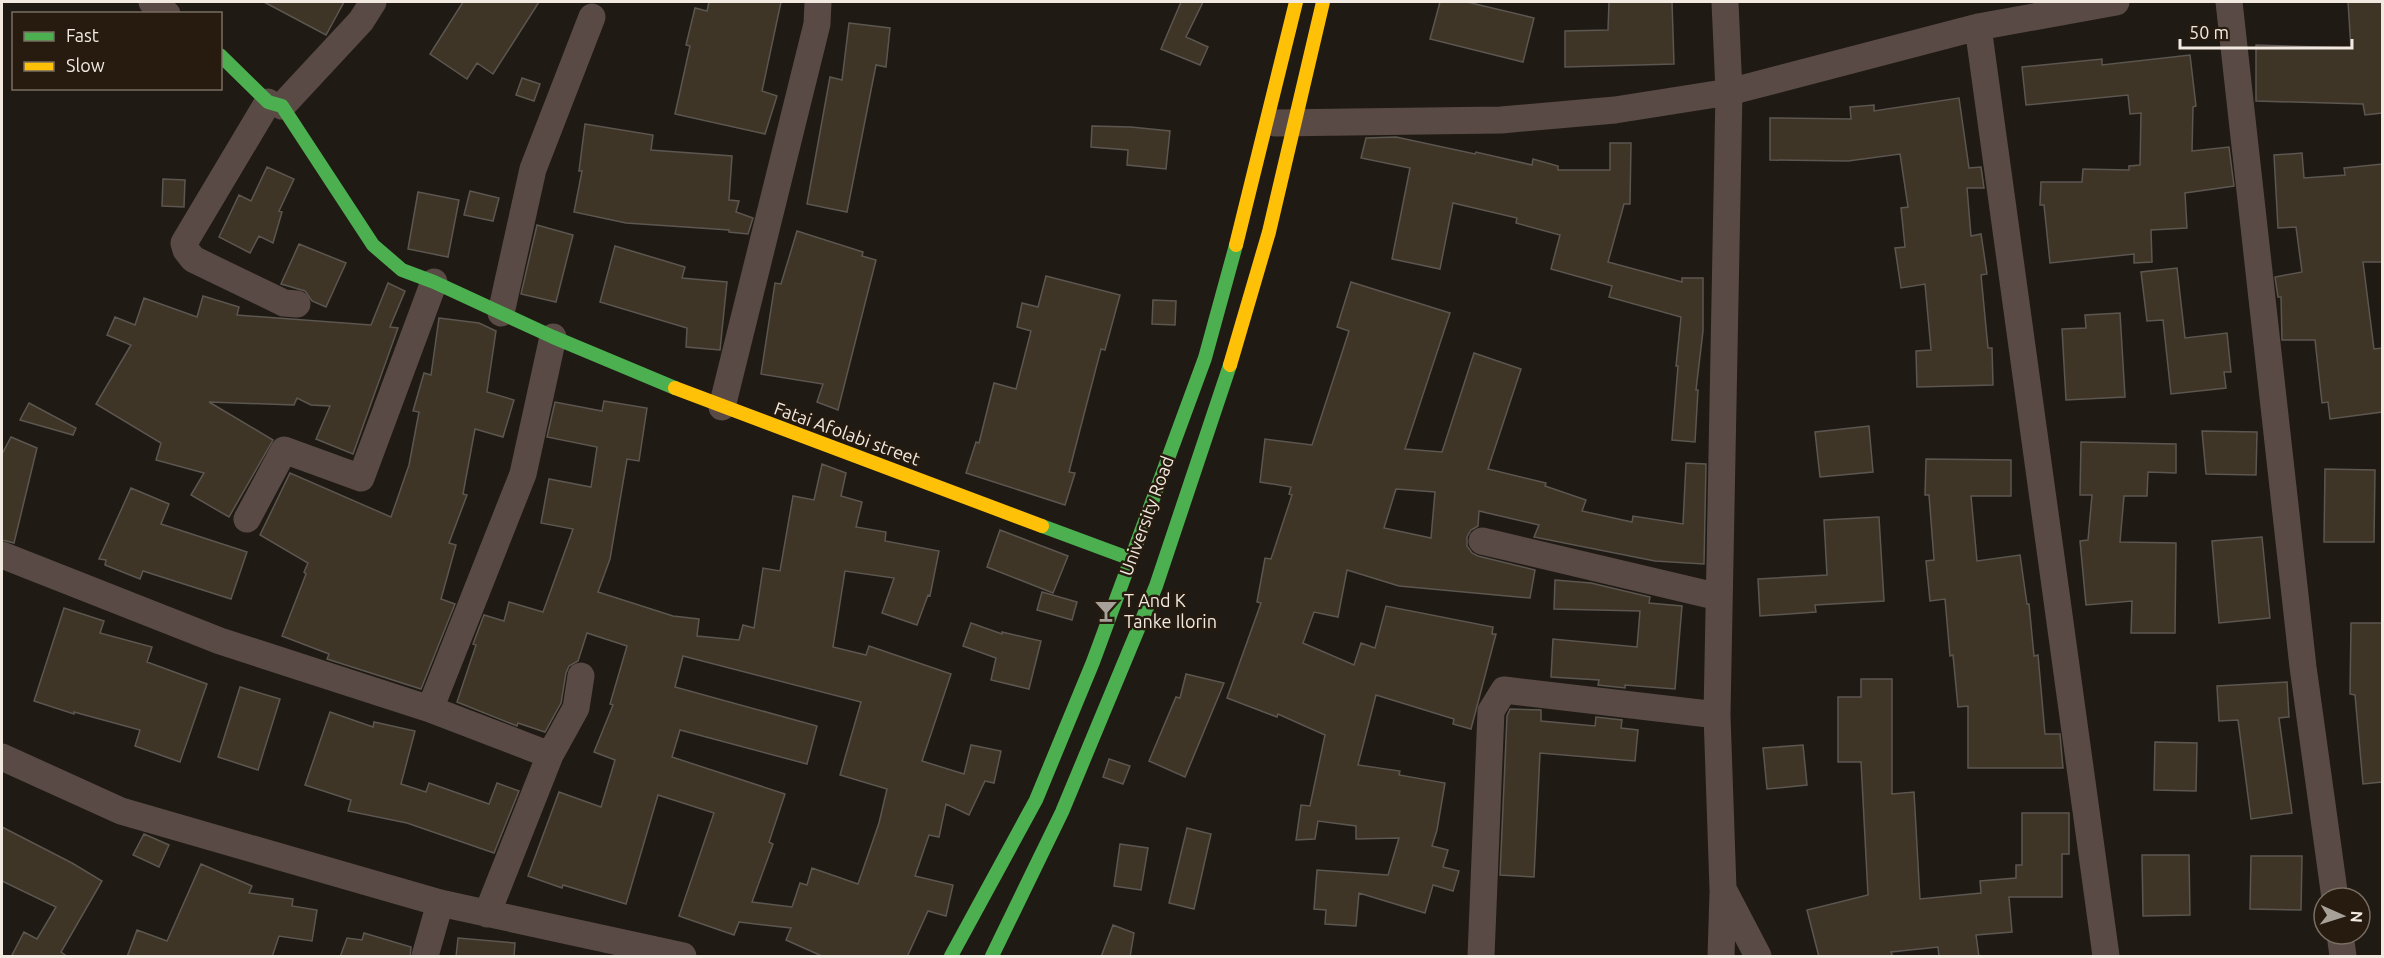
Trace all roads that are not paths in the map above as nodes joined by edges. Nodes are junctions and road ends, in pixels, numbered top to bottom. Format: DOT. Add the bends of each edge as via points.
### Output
graph roads {
  1 [pos="152,2"];
  2 [pos="373,2"];
  3 [pos="818,2"];
  4 [pos="1296,2"];
  5 [pos="1323,2"];
  6 [pos="1725,2"];
  7 [pos="2116,2"];
  8 [pos="2229,2"];
  9 [pos="2066,6"];
  10 [pos="164,12"];
  11 [pos="592,16"];
  12 [pos="1978,27"];
  13 [pos="222,57"];
  14 [pos="1729,93"];
  15 [pos="275,104"];
  16 [pos="1268,123"];
  17 [pos="1295,124"];
  18 [pos="434,282"];
  19 [pos="297,304"];
  20 [pos="501,313"];
  21 [pos="553,337"];
  22 [pos="722,407"];
  23 [pos="248,519"];
  24 [pos="1482,541"];
  25 [pos="2,555"];
  26 [pos="1131,559"];
  27 [pos="1719,597"];
  28 [pos="581,676"];
  29 [pos="430,709"];
  30 [pos="1717,715"];
  31 [pos="550,755"];
  32 [pos="2,757"];
  33 [pos="2333,886"];
  34 [pos="1723,889"];
  35 [pos="440,903"];
  36 [pos="487,914"];
  37 [pos="425,957"];
  38 [pos="683,957"];
  39 [pos="951,957"];
  40 [pos="992,957"];
  41 [pos="1481,957"];
  42 [pos="1721,957"];
  43 [pos="1758,957"];
  44 [pos="2106,957"];
  1 -- 10 [label="street"];
  2 -- 15 [label="street" via="361,21"];
  3 -- 22 [label="street" via="818,24"];
  4 -- 16 [label="main road, University Road"];
  5 -- 17 [label="main road, University Road"];
  6 -- 14 [label="street"];
  7 -- 9 [label="street"];
  8 -- 33 [label="street" via="2303,667"];
  9 -- 12 [label="street"];
  11 -- 20 [label="street" via="533,169"];
  12 -- 14 [label="street"];
  12 -- 44 [label="street"];
  13 -- 15 [label="main road, Fatai Afolabi street"];
  14 -- 17 [label="street" via="1615,110 1501,120"];
  14 -- 27 [label="street"];
  15 -- 18 [label="main road, Fatai Afolabi street" via="374,245 402,270"];
  15 -- 19 [label="street" via="184,243 193,259 284,303"];
  16 -- 17 [label="street"];
  16 -- 26 [label="main road, University Road" via="1205,358"];
  17 -- 40 [label="main road, University Road" via="1230,366 1156,585 1062,812"];
  18 -- 20 [label="main road, Fatai Afolabi street"];
  18 -- 23 [label="street" via="361,478 284,450"];
  20 -- 21 [label="main road, Fatai Afolabi street"];
  21 -- 22 [label="main road, Fatai Afolabi street"];
  21 -- 29 [label="street" via="523,474"];
  22 -- 26 [label="main road, Fatai Afolabi street"];
  24 -- 27 [label="street"];
  25 -- 29 [label="street" via="220,641"];
  26 -- 39 [label="main road, University Road" via="1036,800"];
  27 -- 30 [label="street"];
  28 -- 31 [label="street" via="576,708"];
  29 -- 31 [label="street"];
  30 -- 34 [label="street"];
  30 -- 41 [label="street" via="1504,690 1491,711"];
  31 -- 36 [label="street"];
  32 -- 35 [label="street" via="121,811"];
  34 -- 42 [label="street"];
  34 -- 43 [label="street"];
  35 -- 36 [label="street"];
  35 -- 37 [label="street"];
  36 -- 38 [label="street"];
}
